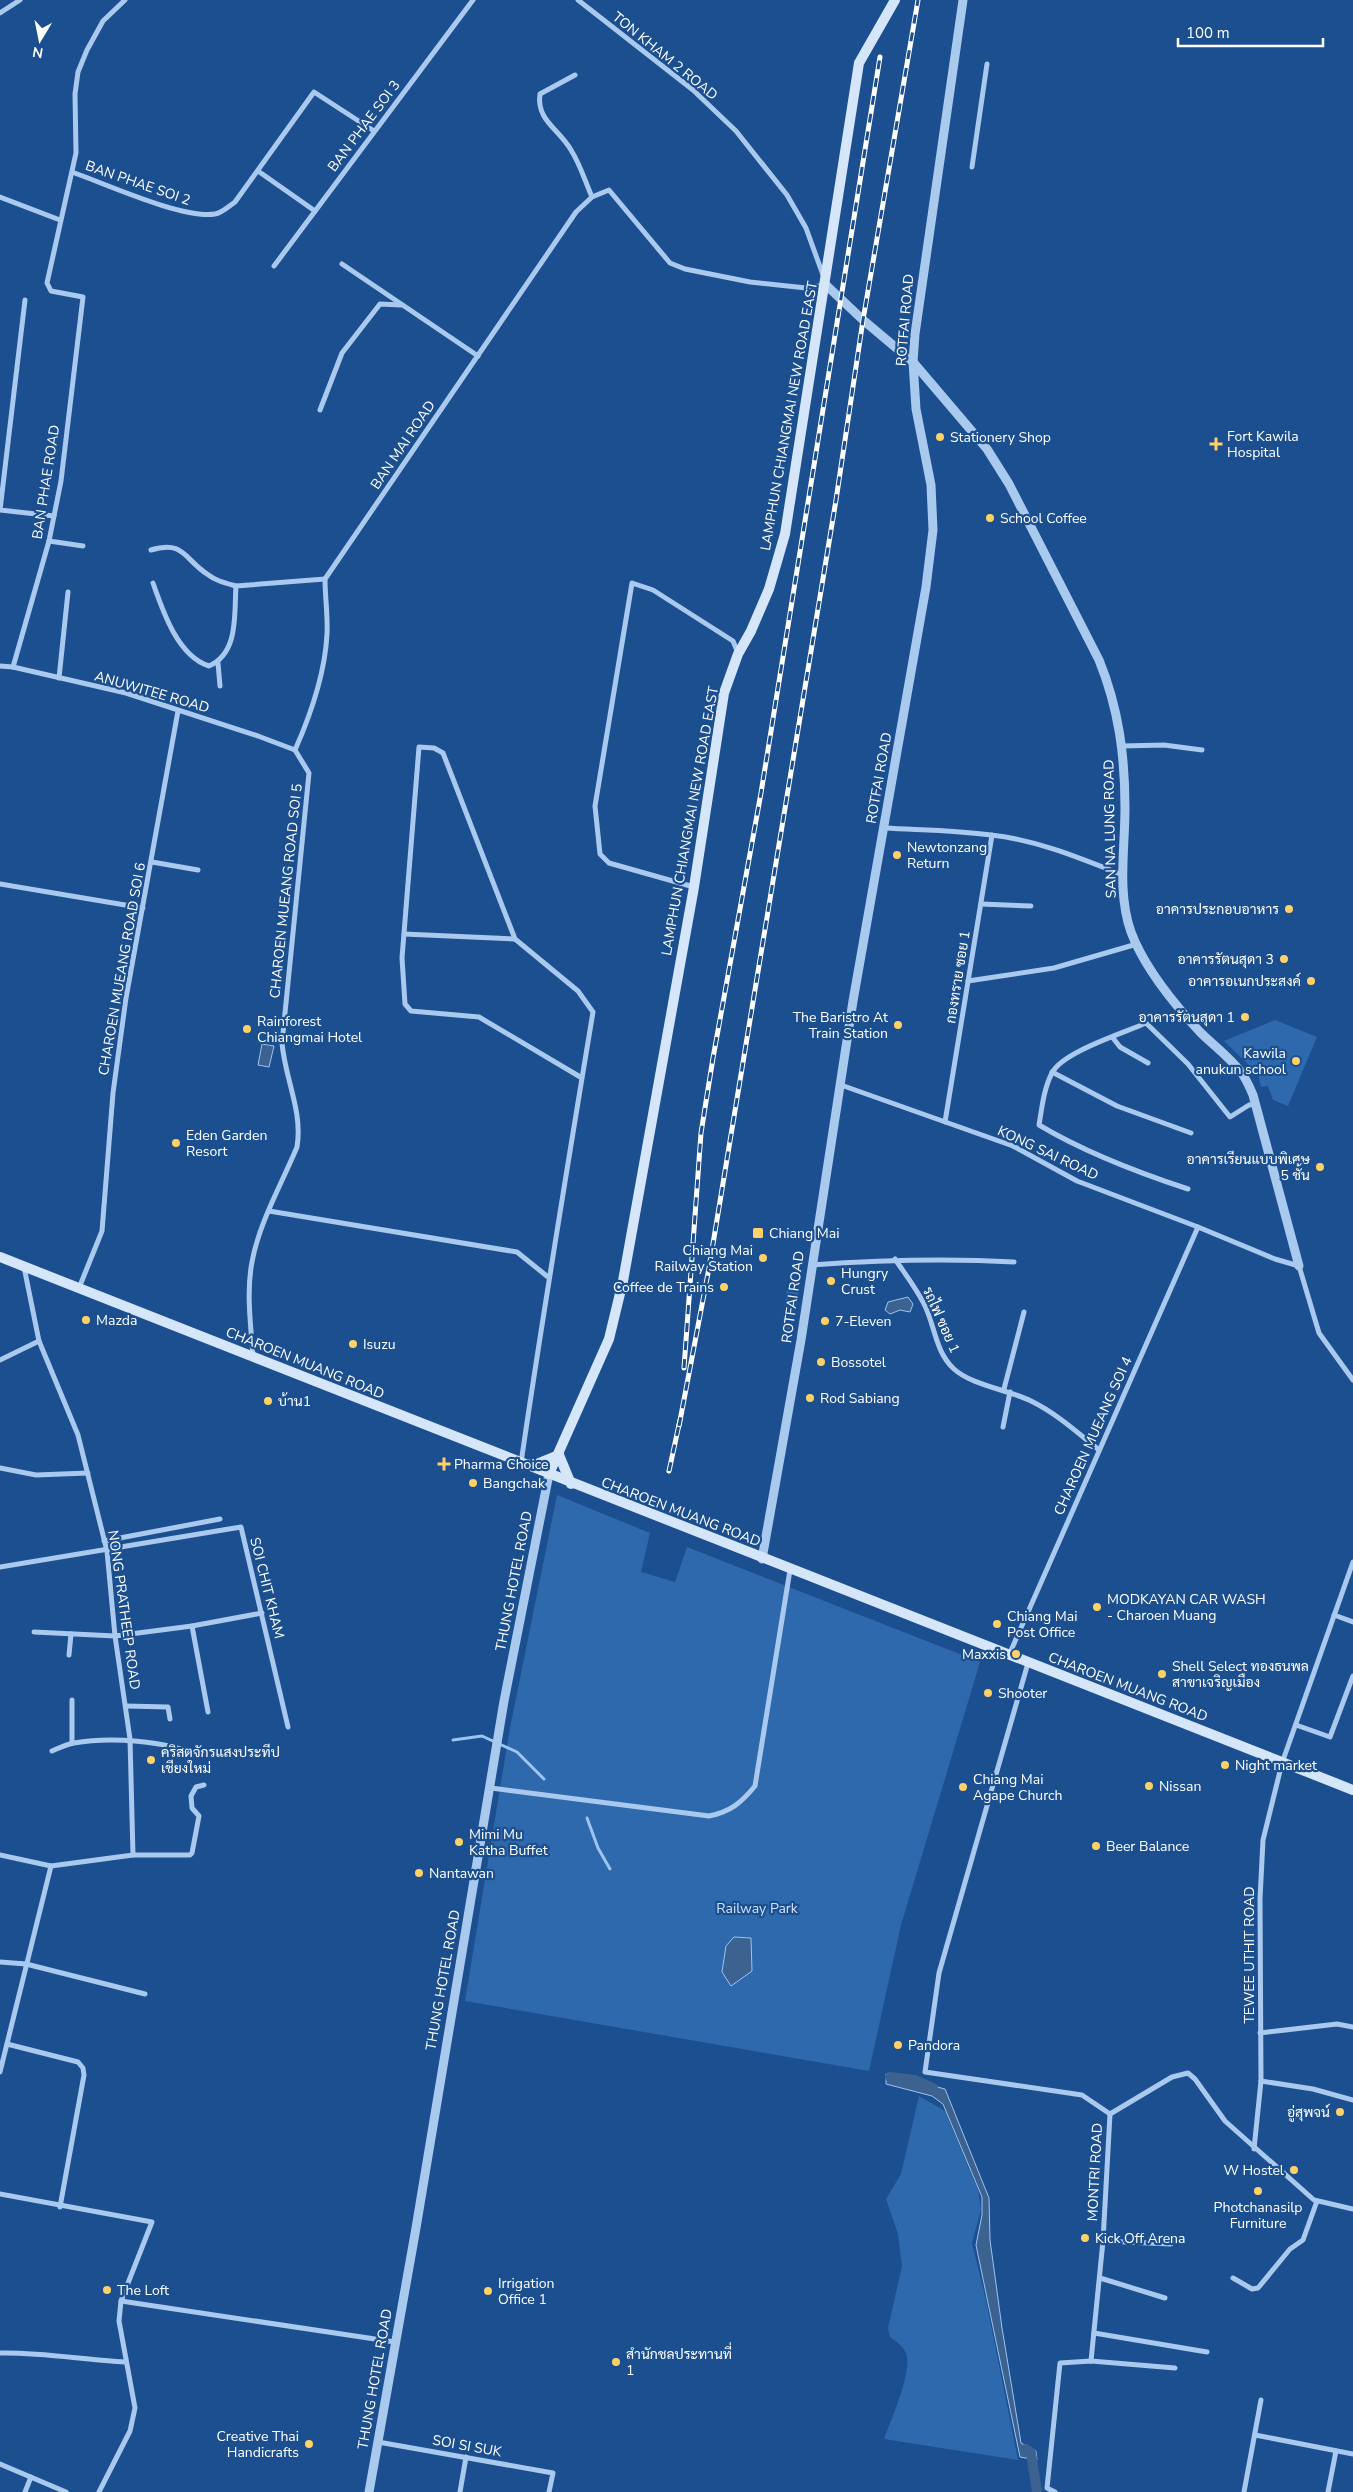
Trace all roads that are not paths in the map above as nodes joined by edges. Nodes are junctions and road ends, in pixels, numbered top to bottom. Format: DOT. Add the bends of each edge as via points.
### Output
graph roads {
  1 [pos="125,0"];
  2 [pos="473,0"];
  3 [pos="578,0"];
  4 [pos="895,0"];
  5 [pos="963,0"];
  6 [pos="18,1"];
  7 [pos="0,13"];
  8 [pos="987,64"];
  9 [pos="575,75"];
  10 [pos="374,131"];
  11 [pos="972,167"];
  12 [pos="258,171"];
  13 [pos="72,172"];
  14 [pos="592,196"];
  15 [pos="0,197"];
  16 [pos="315,211"];
  17 [pos="60,220"];
  18 [pos="342,264"];
  19 [pos="274,266"];
  20 [pos="826,285"];
  21 [pos="25,300"];
  22 [pos="401,305"];
  23 [pos="478,356"];
  24 [pos="914,362"];
  25 [pos="320,410"];
  26 [pos="54,516"];
  27 [pos="48,542"];
  28 [pos="83,546"];
  29 [pos="151,550"];
  30 [pos="325,579"];
  31 [pos="152,583"];
  32 [pos="236,586"];
  33 [pos="68,592"];
  34 [pos="738,654"];
  35 [pos="218,662"];
  36 [pos="0,666"];
  37 [pos="13,667"];
  38 [pos="59,678"];
  39 [pos="220,686"];
  40 [pos="178,711"];
  41 [pos="1122,746"];
  42 [pos="295,750"];
  43 [pos="1202,750"];
  44 [pos="885,828"];
  45 [pos="992,835"];
  46 [pos="152,862"];
  47 [pos="198,870"];
  48 [pos="1123,876"];
  49 [pos="0,884"];
  50 [pos="694,887"];
  51 [pos="981,904"];
  52 [pos="1031,906"];
  53 [pos="143,908"];
  54 [pos="404,934"];
  55 [pos="514,939"];
  56 [pos="1137,944"];
  57 [pos="968,981"];
  58 [pos="1113,1038"];
  59 [pos="1148,1063"];
  60 [pos="1052,1072"];
  61 [pos="582,1078"];
  62 [pos="841,1084"];
  63 [pos="1256,1104"];
  64 [pos="945,1122"];
  65 [pos="1191,1132"];
  66 [pos="1188,1189"];
  67 [pos="269,1211"];
  68 [pos="1198,1227"];
  69 [pos="0,1257"];
  70 [pos="895,1259"];
  71 [pos="1014,1262"];
  72 [pos="811,1265"];
  73 [pos="1299,1266"];
  74 [pos="24,1267"];
  75 [pos="548,1277"];
  76 [pos="79,1289"];
  77 [pos="1024,1312"];
  78 [pos="39,1341"];
  79 [pos="253,1357"];
  80 [pos="0,1360"];
  81 [pos="1353,1380"];
  82 [pos="1004,1389"];
  83 [pos="1010,1392"];
  84 [pos="1003,1427"];
  85 [pos="1099,1450"];
  86 [pos="558,1455"];
  87 [pos="523,1464"];
  88 [pos="0,1468"];
  89 [pos="88,1473"];
  90 [pos="549,1474"];
  91 [pos="571,1484"];
  92 [pos="220,1519"];
  93 [pos="104,1541"];
  94 [pos="106,1551"];
  95 [pos="762,1559"];
  96 [pos="1353,1562"];
  97 [pos="0,1567"];
  98 [pos="790,1570"];
  99 [pos="262,1613"];
  100 [pos="1334,1615"];
  101 [pos="1353,1622"];
  102 [pos="192,1626"];
  103 [pos="34,1632"];
  104 [pos="71,1634"];
  105 [pos="115,1636"];
  106 [pos="69,1655"];
  107 [pos="1008,1655"];
  108 [pos="1028,1663"];
  109 [pos="1353,1676"];
  110 [pos="72,1700"];
  111 [pos="126,1706"];
  112 [pos="208,1712"];
  113 [pos="170,1719"];
  114 [pos="1296,1724"];
  115 [pos="288,1728"];
  116 [pos="130,1739"];
  117 [pos="72,1743"];
  118 [pos="52,1751"];
  119 [pos="198,1756"];
  120 [pos="1282,1762"];
  121 [pos="204,1785"];
  122 [pos="491,1788"];
  123 [pos="1353,1790"];
  124 [pos="0,1855"];
  125 [pos="133,1855"];
  126 [pos="51,1866"];
  127 [pos="0,1962"];
  128 [pos="26,1964"];
  129 [pos="144,1994"];
  130 [pos="1353,2026"];
  131 [pos="1260,2033"];
  132 [pos="7,2044"];
  133 [pos="0,2072"];
  134 [pos="1261,2080"];
  135 [pos="1353,2100"];
  136 [pos="1110,2114"];
  137 [pos="1254,2150"];
  138 [pos="0,2194"];
  139 [pos="1317,2201"];
  140 [pos="60,2206"];
  141 [pos="1353,2209"];
  142 [pos="1103,2241"];
  143 [pos="1171,2244"];
  144 [pos="1100,2278"];
  145 [pos="1233,2278"];
  146 [pos="1165,2298"];
  147 [pos="121,2300"];
  148 [pos="1094,2334"];
  149 [pos="395,2342"];
  150 [pos="1207,2352"];
  151 [pos="0,2353"];
  152 [pos="1091,2361"];
  153 [pos="126,2362"];
  154 [pos="1175,2368"];
  155 [pos="1261,2400"];
  156 [pos="1255,2435"];
  157 [pos="377,2442"];
  158 [pos="1336,2451"];
  159 [pos="1353,2454"];
  160 [pos="466,2457"];
  161 [pos="0,2464"];
  162 [pos="31,2477"];
  163 [pos="25,2492"];
  164 [pos="66,2492"];
  165 [pos="99,2492"];
  166 [pos="369,2492"];
  167 [pos="460,2492"];
  168 [pos="549,2492"];
  169 [pos="1056,2492"];
  170 [pos="1244,2492"];
  171 [pos="1328,2492"];
  1 -- 13 [label="street" via="103,21 78,72 76,153"];
  2 -- 10 [label="street, BAN PHAE SOI 3"];
  3 -- 20 [label="street, TON KHAM 2 ROAD" via="693,90 757,155 787,195 806,228"];
  4 -- 20 [label="main road, LAMPHUN CHIANGMAI NEW ROAD EAST" via="859,63"];
  5 -- 24 [label="street, ROTFAI ROAD" via="920,294"];
  6 -- 7 [label="street"];
  8 -- 11 [label="street"];
  9 -- 14 [label="street" via="540,94 538,103 543,118 571,149"];
  10 -- 12 [label="street, BAN PHAE SOI 2" via="314,92"];
  10 -- 16 [label="street, BAN PHAE SOI 3"];
  12 -- 13 [label="street, BAN PHAE SOI 2" via="234,202 218,214 200,215"];
  12 -- 16 [label="street"];
  13 -- 17 [label="street"];
  14 -- 20 [label="street, BAN MAI ROAD" via="608,190 670,263 685,269 750,282 806,288"];
  14 -- 23 [label="street, BAN MAI ROAD" via="576,212"];
  15 -- 17 [label="street"];
  16 -- 19 [label="street, BAN PHAE SOI 3"];
  17 -- 26 [label="street, BAN PHAE ROAD" via="47,283 51,291 83,297"];
  18 -- 22 [label="street"];
  20 -- 24 [label="street, SAN NA LUNG ROAD"];
  20 -- 34 [label="main road, LAMPHUN CHIANGMAI NEW ROAD EAST" via="785,534 769,589"];
  21 -- 26 [label="street" via="0,510"];
  22 -- 23 [label="street"];
  22 -- 25 [label="street" via="380,304 349,342"];
  23 -- 30 [label="street, BAN MAI ROAD"];
  24 -- 41 [label="street, SAN NA LUNG ROAD" via="987,449 1008,484 1099,660 1111,688"];
  24 -- 44 [label="street, ROTFAI ROAD" via="916,409 931,485 933,530"];
  26 -- 27 [label="street, BAN PHAE ROAD"];
  27 -- 28 [label="street"];
  27 -- 37 [label="street, BAN PHAE ROAD"];
  29 -- 32 [label="street" via="165,546 182,551 205,573"];
  30 -- 32 [label="street"];
  30 -- 42 [label="street" via="327,633 323,665"];
  31 -- 35 [label="street" via="169,626 197,662 210,666"];
  32 -- 35 [label="street" via="232,642"];
  33 -- 38 [label="street"];
  34 -- 50 [label="main road, LAMPHUN CHIANGMAI NEW ROAD EAST" via="720,713"];
  34 -- 50 [label="street" via="733,641 653,590 632,583 595,806 600,854 609,863"];
  35 -- 39 [label="street"];
  36 -- 37 [label="street, ANUWITEE ROAD"];
  37 -- 38 [label="street, ANUWITEE ROAD"];
  38 -- 40 [label="street, ANUWITEE ROAD" via="126,693"];
  40 -- 42 [label="street, ANUWITEE ROAD"];
  40 -- 46 [label="street, CHAROEN MUEANG ROAD SOI 6"];
  41 -- 43 [label="street" via="1164,745"];
  41 -- 48 [label="street, SAN NA LUNG ROAD" via="1125,809"];
  42 -- 67 [label="street, CHAROEN MUEANG ROAD SOI 5" via="309,773 282,1043 297,1108 299,1133 297,1147"];
  44 -- 45 [label="street"];
  44 -- 62 [label="street, ROTFAI ROAD"];
  45 -- 48 [label="street" via="1071,854"];
  45 -- 51 [label="street, กองทราย ซอย 1"];
  46 -- 47 [label="street"];
  46 -- 53 [label="street, CHAROEN MUEANG ROAD SOI 6"];
  48 -- 56 [label="street, SAN NA LUNG ROAD" via="1125,904"];
  49 -- 53 [label="street"];
  50 -- 86 [label="main road, LAMPHUN CHIANGMAI NEW ROAD EAST" via="623,1280 609,1339"];
  51 -- 52 [label="street"];
  51 -- 57 [label="street, กองทราย ซอย 1"];
  53 -- 76 [label="street, CHAROEN MUEANG ROAD SOI 6" via="112,1093 102,1231"];
  54 -- 55 [label="street"];
  54 -- 55 [label="street" via="419,748 434,748 443,753"];
  54 -- 61 [label="street" via="405,1004 411,1011 479,1017"];
  55 -- 61 [label="street" via="589,1003 593,1012"];
  56 -- 57 [label="street" via="1054,968"];
  56 -- 63 [label="street, SAN NA LUNG ROAD" via="1183,1012 1242,1074"];
  57 -- 64 [label="street, กองทราย ซอย 1"];
  58 -- 59 [label="street" via="1120,1047"];
  58 -- 60 [label="street" via="1069,1056"];
  58 -- 63 [label="street" via="1146,1023 1188,1064 1230,1117"];
  60 -- 65 [label="street" via="1117,1106"];
  60 -- 66 [label="street" via="1039,1125 1108,1160"];
  61 -- 75 [label="street"];
  62 -- 64 [label="street, KONG SAI ROAD"];
  62 -- 72 [label="street, ROTFAI ROAD"];
  63 -- 73 [label="street, SAN NA LUNG ROAD"];
  64 -- 68 [label="street, KONG SAI ROAD" via="1013,1146 1076,1181"];
  67 -- 75 [label="street" via="516,1252"];
  67 -- 79 [label="street, CHAROEN MUEANG ROAD SOI 5" via="255,1246 250,1278"];
  68 -- 73 [label="street, KONG SAI ROAD" via="1275,1260"];
  68 -- 85 [label="street, CHAROEN MUEANG SOI 4"];
  69 -- 74 [label="main road, CHAROEN MUANG ROAD"];
  70 -- 71 [label="street"];
  70 -- 72 [label="street"];
  70 -- 82 [label="street, รถไฟ ซอย 1" via="923,1302 945,1360 969,1378"];
  72 -- 95 [label="street, ROTFAI ROAD"];
  73 -- 81 [label="street, SAN NA LUNG ROAD" via="1319,1333"];
  74 -- 76 [label="main road, CHAROEN MUANG ROAD"];
  74 -- 78 [label="street, NONG PRATHEEP ROAD"];
  75 -- 87 [label="street"];
  76 -- 79 [label="main road, CHAROEN MUANG ROAD"];
  77 -- 82 [label="street"];
  78 -- 80 [label="street"];
  78 -- 89 [label="street, NONG PRATHEEP ROAD" via="78,1435"];
  79 -- 87 [label="main road, CHAROEN MUANG ROAD"];
  82 -- 83 [label="street, รถไฟ ซอย 1"];
  83 -- 84 [label="street"];
  83 -- 85 [label="street, รถไฟ ซอย 1" via="1054,1414"];
  85 -- 107 [label="street, CHAROEN MUEANG SOI 4"];
  86 -- 87 [label="main road" via="537,1464"];
  86 -- 90 [label="main road, LAMPHUN CHIANGMAI NEW ROAD EAST"];
  86 -- 91 [label="main road"];
  87 -- 90 [label="main road, CHAROEN MUANG ROAD"];
  88 -- 89 [label="street" via="36,1475"];
  89 -- 93 [label="street, NONG PRATHEEP ROAD"];
  90 -- 91 [label="main road, CHAROEN MUANG ROAD"];
  90 -- 122 [label="street, THUNG HOTEL ROAD"];
  91 -- 95 [label="main road, CHAROEN MUANG ROAD"];
  92 -- 93 [label="street"];
  93 -- 94 [label="street, NONG PRATHEEP ROAD"];
  94 -- 97 [label="street"];
  94 -- 99 [label="street, SOI CHIT KHAM" via="241,1528"];
  94 -- 105 [label="street, NONG PRATHEEP ROAD"];
  95 -- 98 [label="main road, CHAROEN MUANG ROAD"];
  96 -- 100 [label="street, TEWEE UTHIT ROAD"];
  98 -- 107 [label="main road, CHAROEN MUANG ROAD"];
  98 -- 122 [label="street" via="755,1786 741,1803 724,1813 709,1816"];
  99 -- 102 [label="street"];
  99 -- 115 [label="street, SOI CHIT KHAM"];
  100 -- 101 [label="street"];
  100 -- 114 [label="street, TEWEE UTHIT ROAD"];
  102 -- 105 [label="street"];
  102 -- 112 [label="street"];
  103 -- 104 [label="street"];
  104 -- 105 [label="street"];
  104 -- 106 [label="street"];
  105 -- 111 [label="street, NONG PRATHEEP ROAD"];
  107 -- 108 [label="main road, CHAROEN MUANG ROAD"];
  108 -- 120 [label="main road, CHAROEN MUANG ROAD"];
  108 -- 136 [label="street" via="938,1973 925,2072 1082,2095"];
  109 -- 114 [label="street" via="1330,1737"];
  110 -- 117 [label="street"];
  111 -- 113 [label="street" via="168,1707"];
  111 -- 116 [label="street, NONG PRATHEEP ROAD"];
  114 -- 120 [label="street, TEWEE UTHIT ROAD"];
  116 -- 117 [label="street"];
  116 -- 119 [label="street"];
  116 -- 125 [label="street, NONG PRATHEEP ROAD"];
  117 -- 118 [label="street"];
  120 -- 123 [label="main road, CHAROEN MUANG ROAD"];
  120 -- 131 [label="street, TEWEE UTHIT ROAD" via="1263,1840"];
  121 -- 125 [label="street" via="196,1787 191,1796 192,1808 199,1816 191,1854"];
  122 -- 149 [label="street, THUNG HOTEL ROAD"];
  124 -- 126 [label="street"];
  125 -- 126 [label="street"];
  126 -- 128 [label="street"];
  127 -- 128 [label="street"];
  128 -- 129 [label="street"];
  128 -- 132 [label="street"];
  130 -- 131 [label="street" via="1337,2024"];
  131 -- 134 [label="street, TEWEE UTHIT ROAD"];
  132 -- 133 [label="street"];
  132 -- 140 [label="street" via="78,2062 83,2068"];
  134 -- 135 [label="street"];
  134 -- 137 [label="street, TEWEE UTHIT ROAD"];
  136 -- 137 [label="street, MONTRI ROAD" via="1172,2077 1188,2072 1224,2121"];
  136 -- 142 [label="street, MONTRI ROAD"];
  137 -- 139 [label="street, MONTRI ROAD"];
  138 -- 140 [label="street"];
  139 -- 141 [label="street, MONTRI ROAD"];
  139 -- 145 [label="street" via="1303,2240 1290,2249 1258,2288 1252,2289"];
  140 -- 147 [label="street" via="152,2222"];
  142 -- 143 [label="street"];
  142 -- 144 [label="street, MONTRI ROAD"];
  144 -- 146 [label="street"];
  144 -- 148 [label="street, MONTRI ROAD"];
  147 -- 149 [label="street"];
  147 -- 153 [label="street" via="119,2321"];
  148 -- 150 [label="street"];
  148 -- 152 [label="street, MONTRI ROAD"];
  149 -- 157 [label="street, THUNG HOTEL ROAD"];
  151 -- 153 [label="street" via="28,2352"];
  152 -- 154 [label="street"];
  152 -- 169 [label="street" via="1060,2362 1047,2488"];
  153 -- 165 [label="street" via="134,2408 130,2431"];
  155 -- 156 [label="street"];
  156 -- 158 [label="street"];
  156 -- 170 [label="street"];
  157 -- 160 [label="street, SOI SI SUK"];
  157 -- 166 [label="street, THUNG HOTEL ROAD"];
  158 -- 159 [label="street"];
  158 -- 171 [label="street"];
  160 -- 167 [label="street"];
  160 -- 168 [label="street, SOI SI SUK" via="552,2473"];
  161 -- 162 [label="street"];
  162 -- 163 [label="street"];
  162 -- 164 [label="street"];
}
